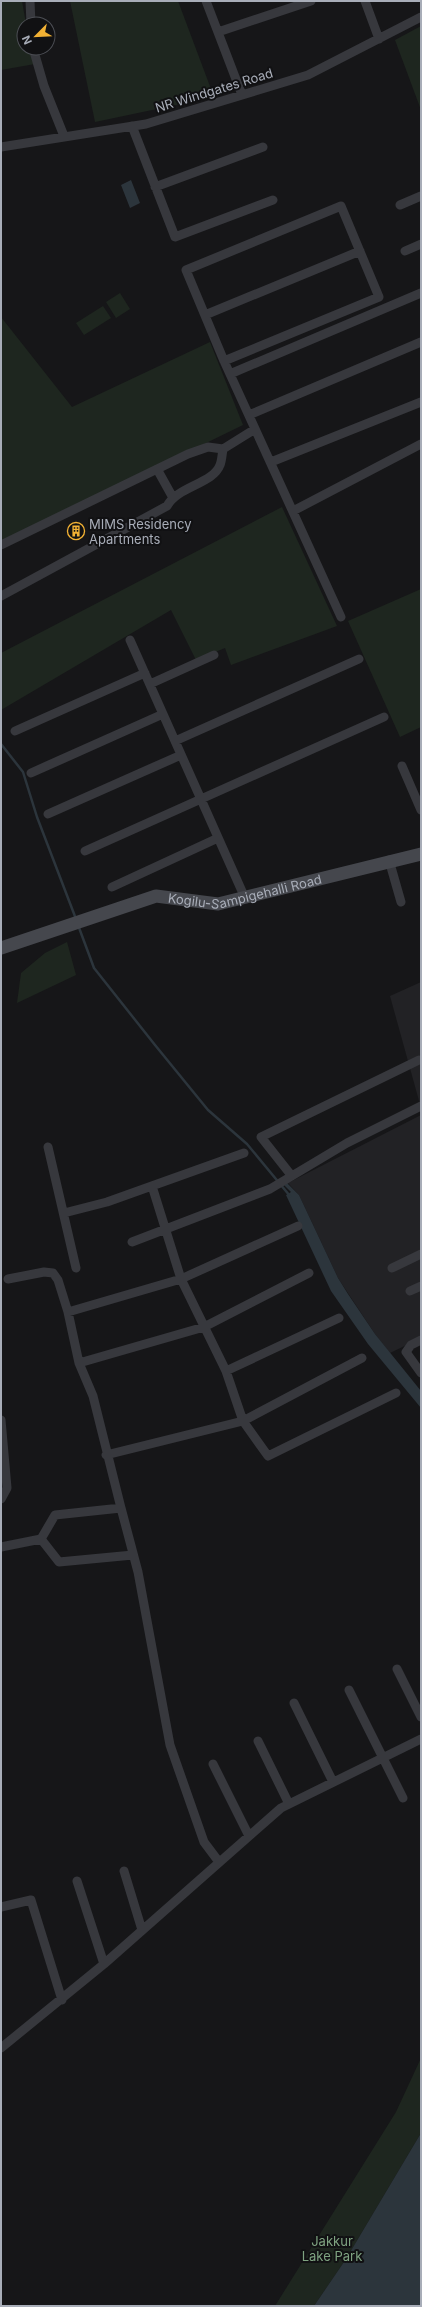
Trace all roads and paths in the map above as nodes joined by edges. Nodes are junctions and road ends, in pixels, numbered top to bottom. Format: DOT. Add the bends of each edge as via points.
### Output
graph roads {
  1 [pos="30,1"];
  2 [pos="206,1"];
  3 [pos="311,1"];
  4 [pos="365,1"];
  5 [pos="31,16"];
  6 [pos="421,17"];
  7 [pos="218,32"];
  8 [pos="379,39"];
  9 [pos="35,56"];
  10 [pos="242,95"];
  11 [pos="132,126"];
  12 [pos="64,136"];
  13 [pos="1,147"];
  14 [pos="263,147"];
  15 [pos="155,187"];
  16 [pos="421,196"];
  17 [pos="273,200"];
  18 [pos="400,205"];
  19 [pos="421,244"];
  20 [pos="405,250"];
  21 [pos="360,251"];
  22 [pos="421,293"];
  23 [pos="205,315"];
  24 [pos="421,342"];
  25 [pos="224,361"];
  26 [pos="230,374"];
  27 [pos="421,402"];
  28 [pos="249,415"];
  29 [pos="255,429"];
  30 [pos="421,444"];
  31 [pos="223,449"];
  32 [pos="271,462"];
  33 [pos="157,469"];
  34 [pos="172,496"];
  35 [pos="293,511"];
  36 [pos="1,545"];
  37 [pos="1,596"];
  38 [pos="341,617"];
  39 [pos="130,640"];
  40 [pos="214,655"];
  41 [pos="359,659"];
  42 [pos="145,673"];
  43 [pos="150,684"];
  44 [pos="163,714"];
  45 [pos="384,717"];
  46 [pos="15,731"];
  47 [pos="175,741"];
  48 [pos="181,755"];
  49 [pos="402,766"];
  50 [pos="31,773"];
  51 [pos="201,799"];
  52 [pos="421,810"];
  53 [pos="48,814"];
  54 [pos="218,838"];
  55 [pos="85,851"];
  56 [pos="421,854"];
  57 [pos="389,860"];
  58 [pos="112,887"];
  59 [pos="245,898"];
  60 [pos="400,902"];
  61 [pos="1,948"];
  62 [pos="419,1060"];
  63 [pos="421,1106"];
  64 [pos="48,1147"];
  65 [pos="244,1152"];
  66 [pos="291,1175"];
  67 [pos="152,1186"];
  68 [pos="64,1213"];
  69 [pos="298,1226"];
  70 [pos="166,1229"];
  71 [pos="132,1242"];
  72 [pos="421,1254"];
  73 [pos="76,1268"];
  74 [pos="392,1268"];
  75 [pos="309,1273"];
  76 [pos="8,1279"];
  77 [pos="181,1279"];
  78 [pos="421,1286"];
  79 [pos="410,1291"];
  80 [pos="68,1312"];
  81 [pos="339,1318"];
  82 [pos="204,1327"];
  83 [pos="421,1340"];
  84 [pos="362,1358"];
  85 [pos="78,1363"];
  86 [pos="226,1371"];
  87 [pos="421,1373"];
  88 [pos="396,1393"];
  89 [pos="1,1420"];
  90 [pos="243,1421"];
  91 [pos="3,1453"];
  92 [pos="106,1455"];
  93 [pos="1,1500"];
  94 [pos="121,1508"];
  95 [pos="41,1539"];
  96 [pos="1,1547"];
  97 [pos="133,1555"];
  98 [pos="397,1669"];
  99 [pos="349,1690"];
  100 [pos="294,1704"];
  101 [pos="421,1717"];
  102 [pos="421,1739"];
  103 [pos="258,1741"];
  104 [pos="383,1758"];
  105 [pos="213,1764"];
  106 [pos="333,1782"];
  107 [pos="403,1798"];
  108 [pos="289,1804"];
  109 [pos="248,1836"];
  110 [pos="219,1862"];
  111 [pos="124,1871"];
  112 [pos="77,1881"];
  113 [pos="1,1907"];
  114 [pos="142,1930"];
  115 [pos="104,1964"];
  116 [pos="62,2000"];
  117 [pos="1,2048"];
  1 -- 5 [label="street"];
  2 -- 7 [label="street"];
  3 -- 7 [label="street"];
  4 -- 8 [label="street"];
  6 -- 8 [label="street, NR Windgates Road"];
  7 -- 10 [label="street"];
  8 -- 10 [label="street, NR Windgates Road" via="308,75"];
  9 -- 12 [label="street"];
  10 -- 11 [label="street, NR Windgates Road"];
  11 -- 12 [label="street, NR Windgates Road"];
  11 -- 15 [label="street"];
  12 -- 13 [label="street, NR Windgates Road"];
  14 -- 15 [label="street"];
  15 -- 17 [label="street" via="175,237"];
  16 -- 18 [label="street"];
  19 -- 20 [label="street"];
  21 -- 23 [label="street"];
  21 -- 23 [label="street" via="341,206 186,270"];
  21 -- 25 [label="street" via="379,297"];
  22 -- 26 [label="street"];
  23 -- 25 [label="street"];
  24 -- 28 [label="street"];
  25 -- 26 [label="street"];
  26 -- 28 [label="street"];
  27 -- 32 [label="street"];
  28 -- 29 [label="street"];
  29 -- 31 [label="street"];
  29 -- 32 [label="street"];
  30 -- 35 [label="street"];
  31 -- 33 [label="street" via="208,447"];
  31 -- 34 [label="street" via="220,466 213,473"];
  32 -- 35 [label="street"];
  33 -- 34 [label="street"];
  33 -- 36 [label="street"];
  34 -- 37 [label="street" via="166,506"];
  35 -- 38 [label="street"];
  39 -- 42 [label="street"];
  40 -- 43 [label="street"];
  41 -- 47 [label="street"];
  42 -- 43 [label="street"];
  42 -- 46 [label="street"];
  43 -- 44 [label="street"];
  44 -- 47 [label="street"];
  44 -- 50 [label="street"];
  45 -- 51 [label="street"];
  47 -- 48 [label="street"];
  48 -- 51 [label="street"];
  48 -- 53 [label="street"];
  49 -- 52 [label="street"];
  51 -- 54 [label="street"];
  51 -- 55 [label="street"];
  54 -- 58 [label="street"];
  54 -- 59 [label="street"];
  56 -- 57 [label="street, Kogilu-Sampigehalli Road"];
  57 -- 59 [label="street, Kogilu-Sampigehalli Road"];
  57 -- 60 [label="street"];
  59 -- 61 [label="street, Kogilu-Sampigehalli Road" via="218,904 156,896"];
  62 -- 66 [label="street" via="261,1137"];
  63 -- 66 [label="street" via="347,1143"];
  64 -- 68 [label="street"];
  65 -- 67 [label="street"];
  66 -- 70 [label="street" via="270,1189"];
  67 -- 68 [label="street" via="107,1202"];
  67 -- 70 [label="street"];
  68 -- 73 [label="street"];
  69 -- 77 [label="street"];
  70 -- 71 [label="street"];
  70 -- 77 [label="street"];
  72 -- 74 [label="street"];
  75 -- 82 [label="street"];
  76 -- 80 [label="street" via="44,1272 53,1273 58,1280"];
  77 -- 80 [label="street"];
  77 -- 82 [label="street"];
  78 -- 79 [label="street"];
  80 -- 85 [label="street"];
  81 -- 86 [label="street"];
  82 -- 85 [label="street"];
  82 -- 86 [label="street"];
  83 -- 87 [label="street" via="411,1345 406,1352"];
  84 -- 90 [label="street"];
  85 -- 92 [label="street" via="93,1396"];
  86 -- 90 [label="street"];
  88 -- 90 [label="street" via="268,1456"];
  89 -- 91 [label="street"];
  90 -- 92 [label="street"];
  91 -- 93 [label="street" via="7,1488"];
  92 -- 94 [label="street"];
  94 -- 95 [label="street" via="55,1515"];
  94 -- 97 [label="street"];
  95 -- 96 [label="street"];
  95 -- 97 [label="street" via="59,1562"];
  97 -- 110 [label="street" via="170,1745 204,1842"];
  98 -- 101 [label="street"];
  99 -- 104 [label="street"];
  100 -- 106 [label="street"];
  102 -- 104 [label="street"];
  103 -- 108 [label="street"];
  104 -- 106 [label="street"];
  104 -- 107 [label="street"];
  105 -- 109 [label="street"];
  106 -- 108 [label="street"];
  108 -- 109 [label="street"];
  109 -- 110 [label="street"];
  110 -- 114 [label="street"];
  111 -- 114 [label="street"];
  112 -- 115 [label="street"];
  113 -- 116 [label="street" via="31,1900"];
  114 -- 115 [label="street"];
  115 -- 116 [label="street"];
  116 -- 117 [label="street"];
}
